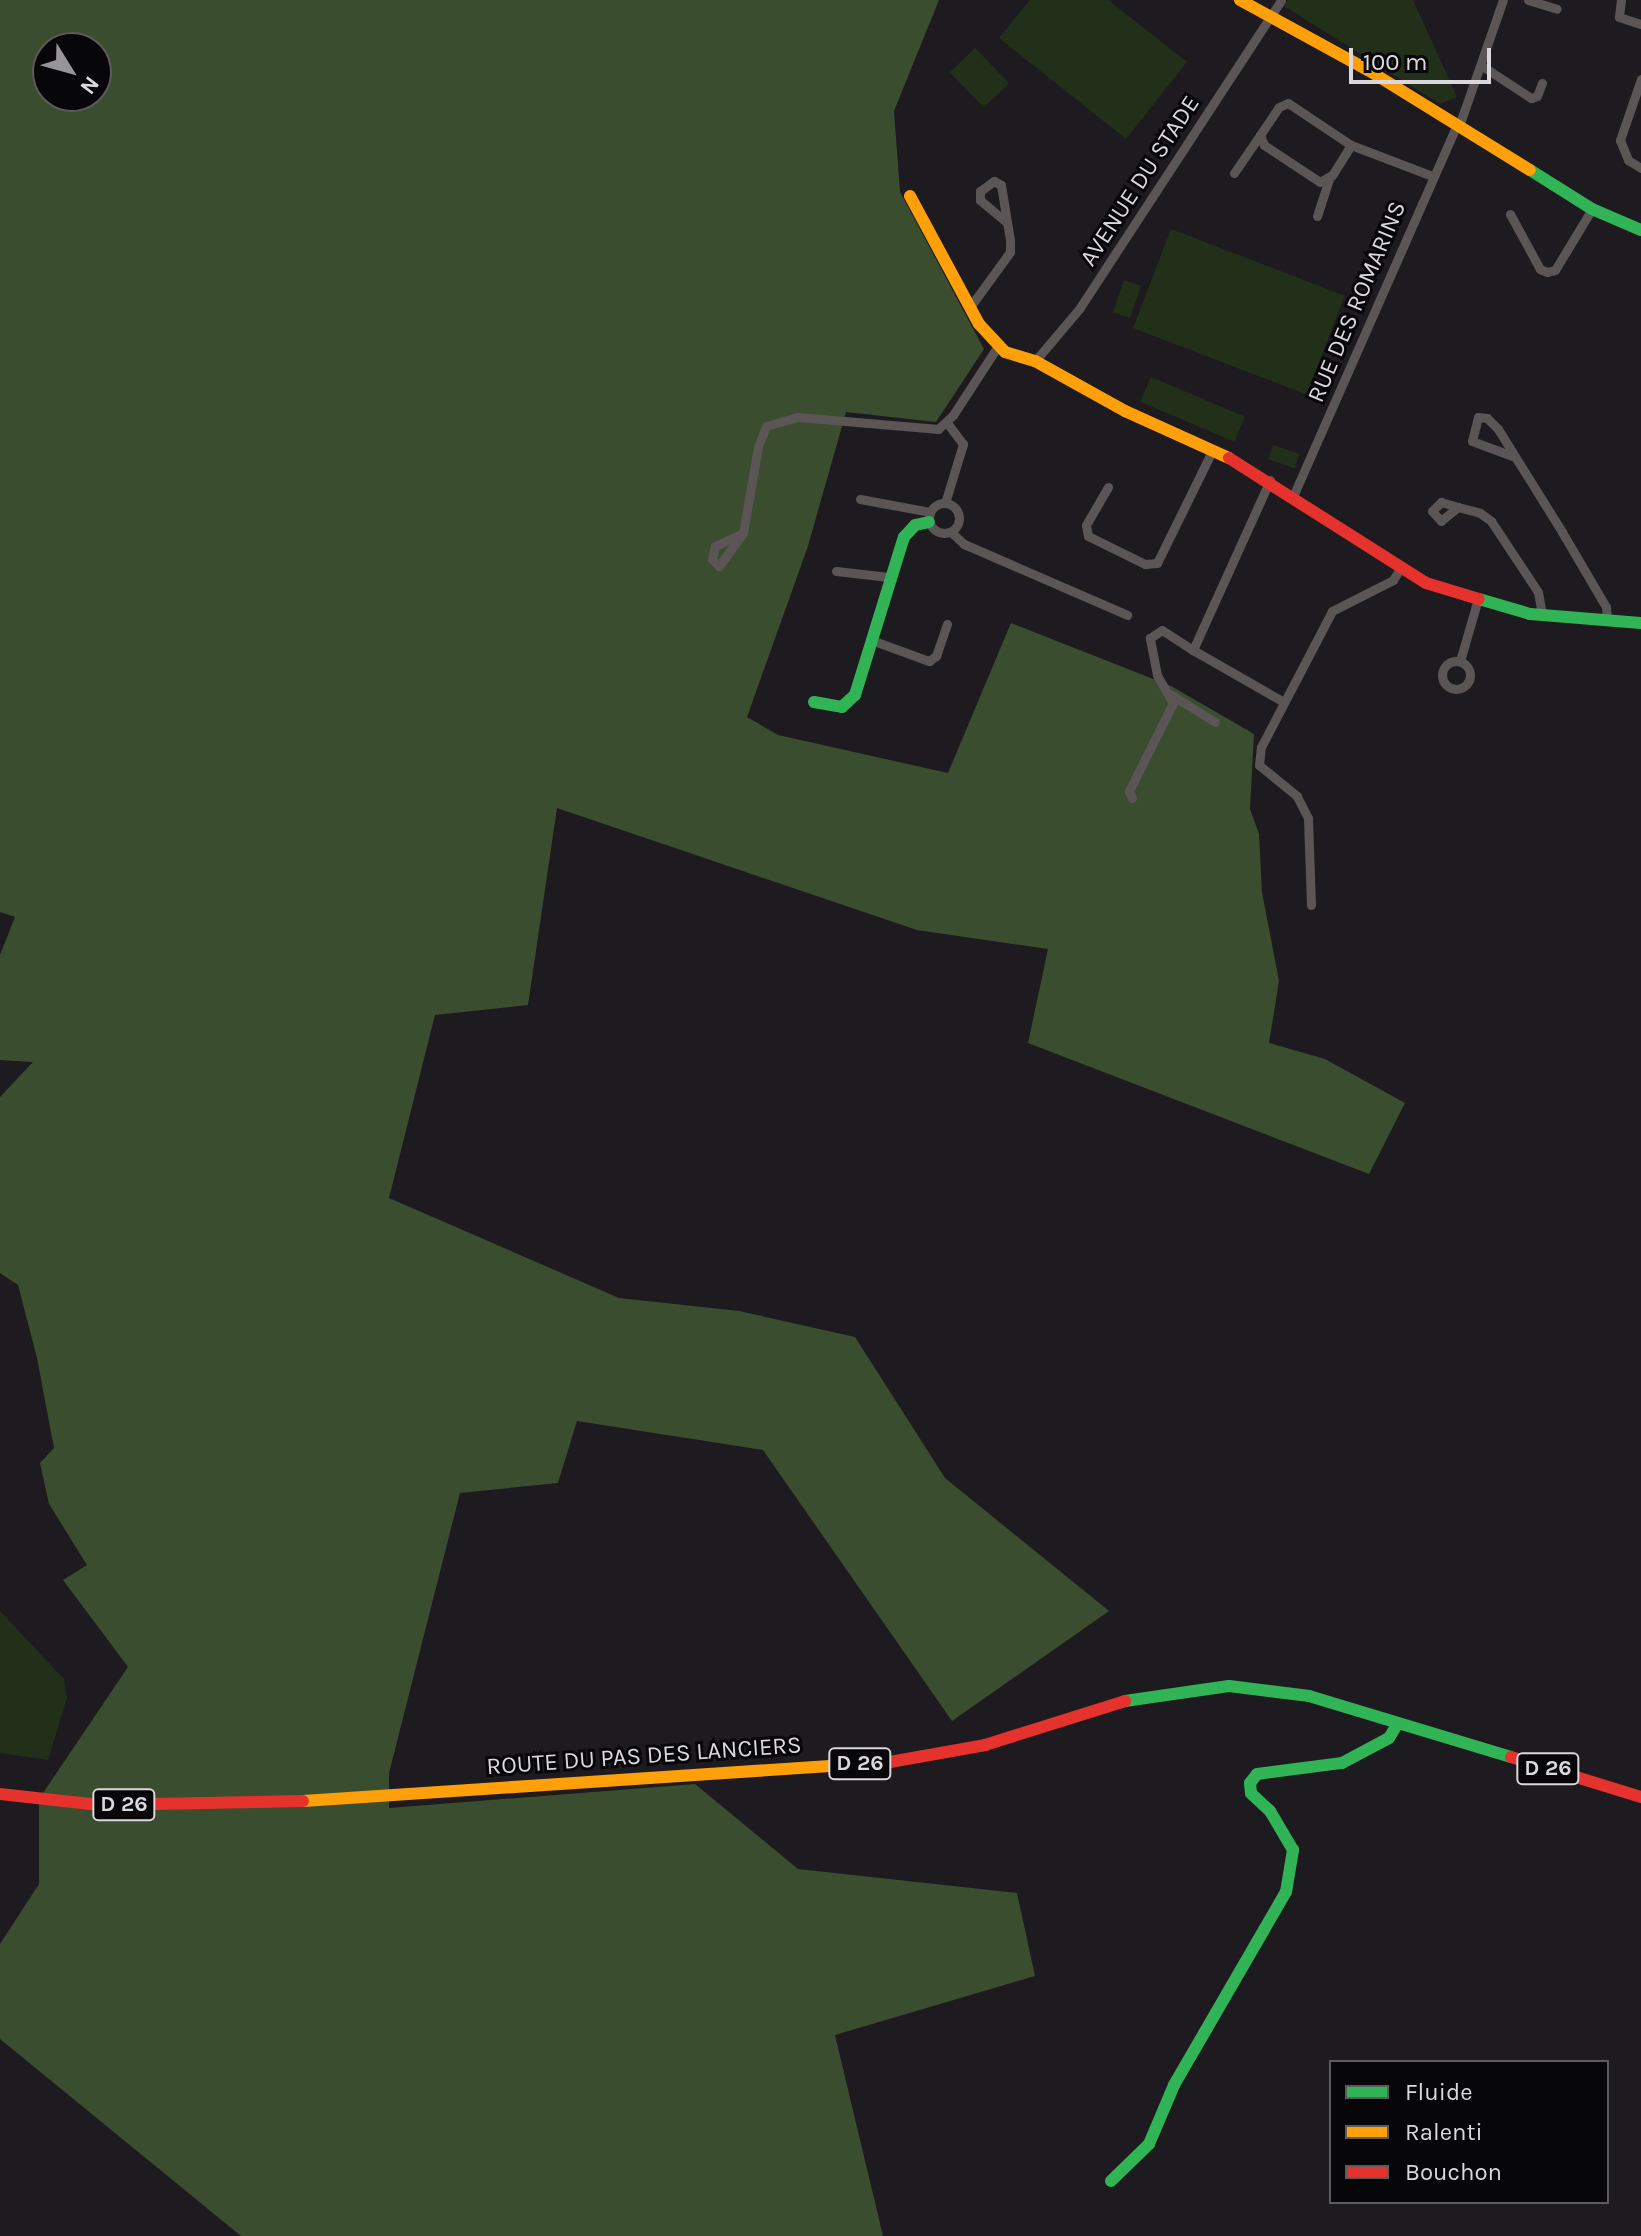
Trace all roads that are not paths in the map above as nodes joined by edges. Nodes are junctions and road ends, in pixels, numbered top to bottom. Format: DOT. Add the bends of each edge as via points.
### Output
graph roads {
  1 [pos="1240,0"];
  2 [pos="1281,0"];
  3 [pos="1503,0"];
  4 [pos="1528,0"];
  5 [pos="1621,0"];
  6 [pos="1557,9"];
  7 [pos="1271,17"];
  8 [pos="1641,24"];
  9 [pos="1482,66"];
  10 [pos="1641,79"];
  11 [pos="1542,83"];
  12 [pos="1458,126"];
  13 [pos="1260,135"];
  14 [pos="1351,145"];
  15 [pos="1641,168"];
  16 [pos="1234,173"];
  17 [pos="1432,176"];
  18 [pos="1329,179"];
  19 [pos="910,196"];
  20 [pos="1592,209"];
  21 [pos="1510,214"];
  22 [pos="1317,216"];
  23 [pos="1006,222"];
  24 [pos="1641,230"];
  25 [pos="970,307"];
  26 [pos="998,346"];
  27 [pos="1035,361"];
  28 [pos="947,423"];
  29 [pos="1212,451"];
  30 [pos="1515,457"];
  31 [pos="1270,480"];
  32 [pos="1108,487"];
  33 [pos="1294,494"];
  34 [pos="860,499"];
  35 [pos="945,503"];
  36 [pos="1458,507"];
  37 [pos="930,517"];
  38 [pos="951,532"];
  39 [pos="743,533"];
  40 [pos="1400,569"];
  41 [pos="836,571"];
  42 [pos="889,577"];
  43 [pos="1477,602"];
  44 [pos="1127,615"];
  45 [pos="1542,615"];
  46 [pos="1607,618"];
  47 [pos="1641,623"];
  48 [pos="947,624"];
  49 [pos="874,641"];
  50 [pos="1193,650"];
  51 [pos="1460,661"];
  52 [pos="1170,694"];
  53 [pos="1282,701"];
  54 [pos="814,702"];
  55 [pos="1215,722"];
  56 [pos="1132,798"];
  57 [pos="1311,905"];
  58 [pos="1398,1723"];
  59 [pos="0,1794"];
  60 [pos="1641,1797"];
  61 [pos="1111,2181"];
  1 -- 7 [label="street"];
  2 -- 7 [label="street, AVENUE DU STADE"];
  3 -- 9 [label="street, RUE DES ROMARINS"];
  4 -- 6 [label="street"];
  5 -- 8 [label="street" via="1619,17"];
  7 -- 12 [label="street"];
  7 -- 27 [label="street, AVENUE DU STADE" via="1079,309"];
  9 -- 11 [label="street" via="1531,98"];
  9 -- 12 [label="street, RUE DES ROMARINS"];
  10 -- 15 [label="street" via="1620,140 1628,160"];
  12 -- 17 [label="street, RUE DES ROMARINS"];
  12 -- 20 [label="street"];
  13 -- 14 [label="street" via="1279,107 1288,103"];
  13 -- 16 [label="street"];
  13 -- 18 [label="street" via="1264,145 1315,180"];
  14 -- 17 [label="street"];
  14 -- 18 [label="street"];
  17 -- 33 [label="street, RUE DES ROMARINS"];
  18 -- 22 [label="street"];
  19 -- 25 [label="street"];
  20 -- 21 [label="street" via="1555,270 1547,272 1540,269"];
  20 -- 24 [label="street"];
  23 -- 25 [label="street" via="1008,257"];
  25 -- 26 [label="street"];
  26 -- 27 [label="street"];
  26 -- 28 [label="street"];
  27 -- 29 [label="street"];
  28 -- 35 [label="street" via="963,444"];
  28 -- 39 [label="street" via="938,429 798,417 766,426"];
  29 -- 31 [label="street"];
  29 -- 32 [label="street" via="1157,563 1145,564 1088,536 1086,525"];
  30 -- 30 [label="street" via="1472,441 1478,417 1498,429"];
  30 -- 46 [label="street" via="1606,607"];
  31 -- 33 [label="street"];
  31 -- 50 [label="street"];
  33 -- 40 [label="street"];
  34 -- 37 [label="street"];
  35 -- 37 [label="street"];
  35 -- 38 [label="street" via="959,516"];
  36 -- 45 [label="street" via="1491,521 1538,592"];
  37 -- 38 [label="street" via="938,533"];
  37 -- 42 [label="street" via="909,529"];
  38 -- 44 [label="street" via="964,544"];
  40 -- 43 [label="street"];
  40 -- 53 [label="street" via="1393,580 1332,611"];
  41 -- 42 [label="street"];
  42 -- 49 [label="street"];
  43 -- 45 [label="street"];
  43 -- 51 [label="street"];
  45 -- 46 [label="street"];
  46 -- 47 [label="street"];
  48 -- 49 [label="street" via="936,656 929,661"];
  49 -- 54 [label="street" via="852,699 842,707"];
  50 -- 52 [label="street" via="1162,630 1152,634 1153,664"];
  50 -- 53 [label="street"];
  52 -- 55 [label="street"];
  52 -- 56 [label="street" via="1171,708 1129,791"];
  53 -- 57 [label="street" via="1261,747 1259,765 1297,796 1308,818"];
  58 -- 59 [label="street, ROUTE DU PAS DES LANCIERS / D 26" via="1289,1691 1188,1688 1117,1703 985,1745 895,1762 249,1804 99,1805"];
  58 -- 60 [label="street, ROUTE DU PAS DES LANCIERS / D 26"];
  58 -- 61 [label="street" via="1389,1738 1355,1757 1269,1771 1250,1783 1251,1793 1270,1811 1293,1850 1286,1892 1174,2085 1149,2144"];
}
